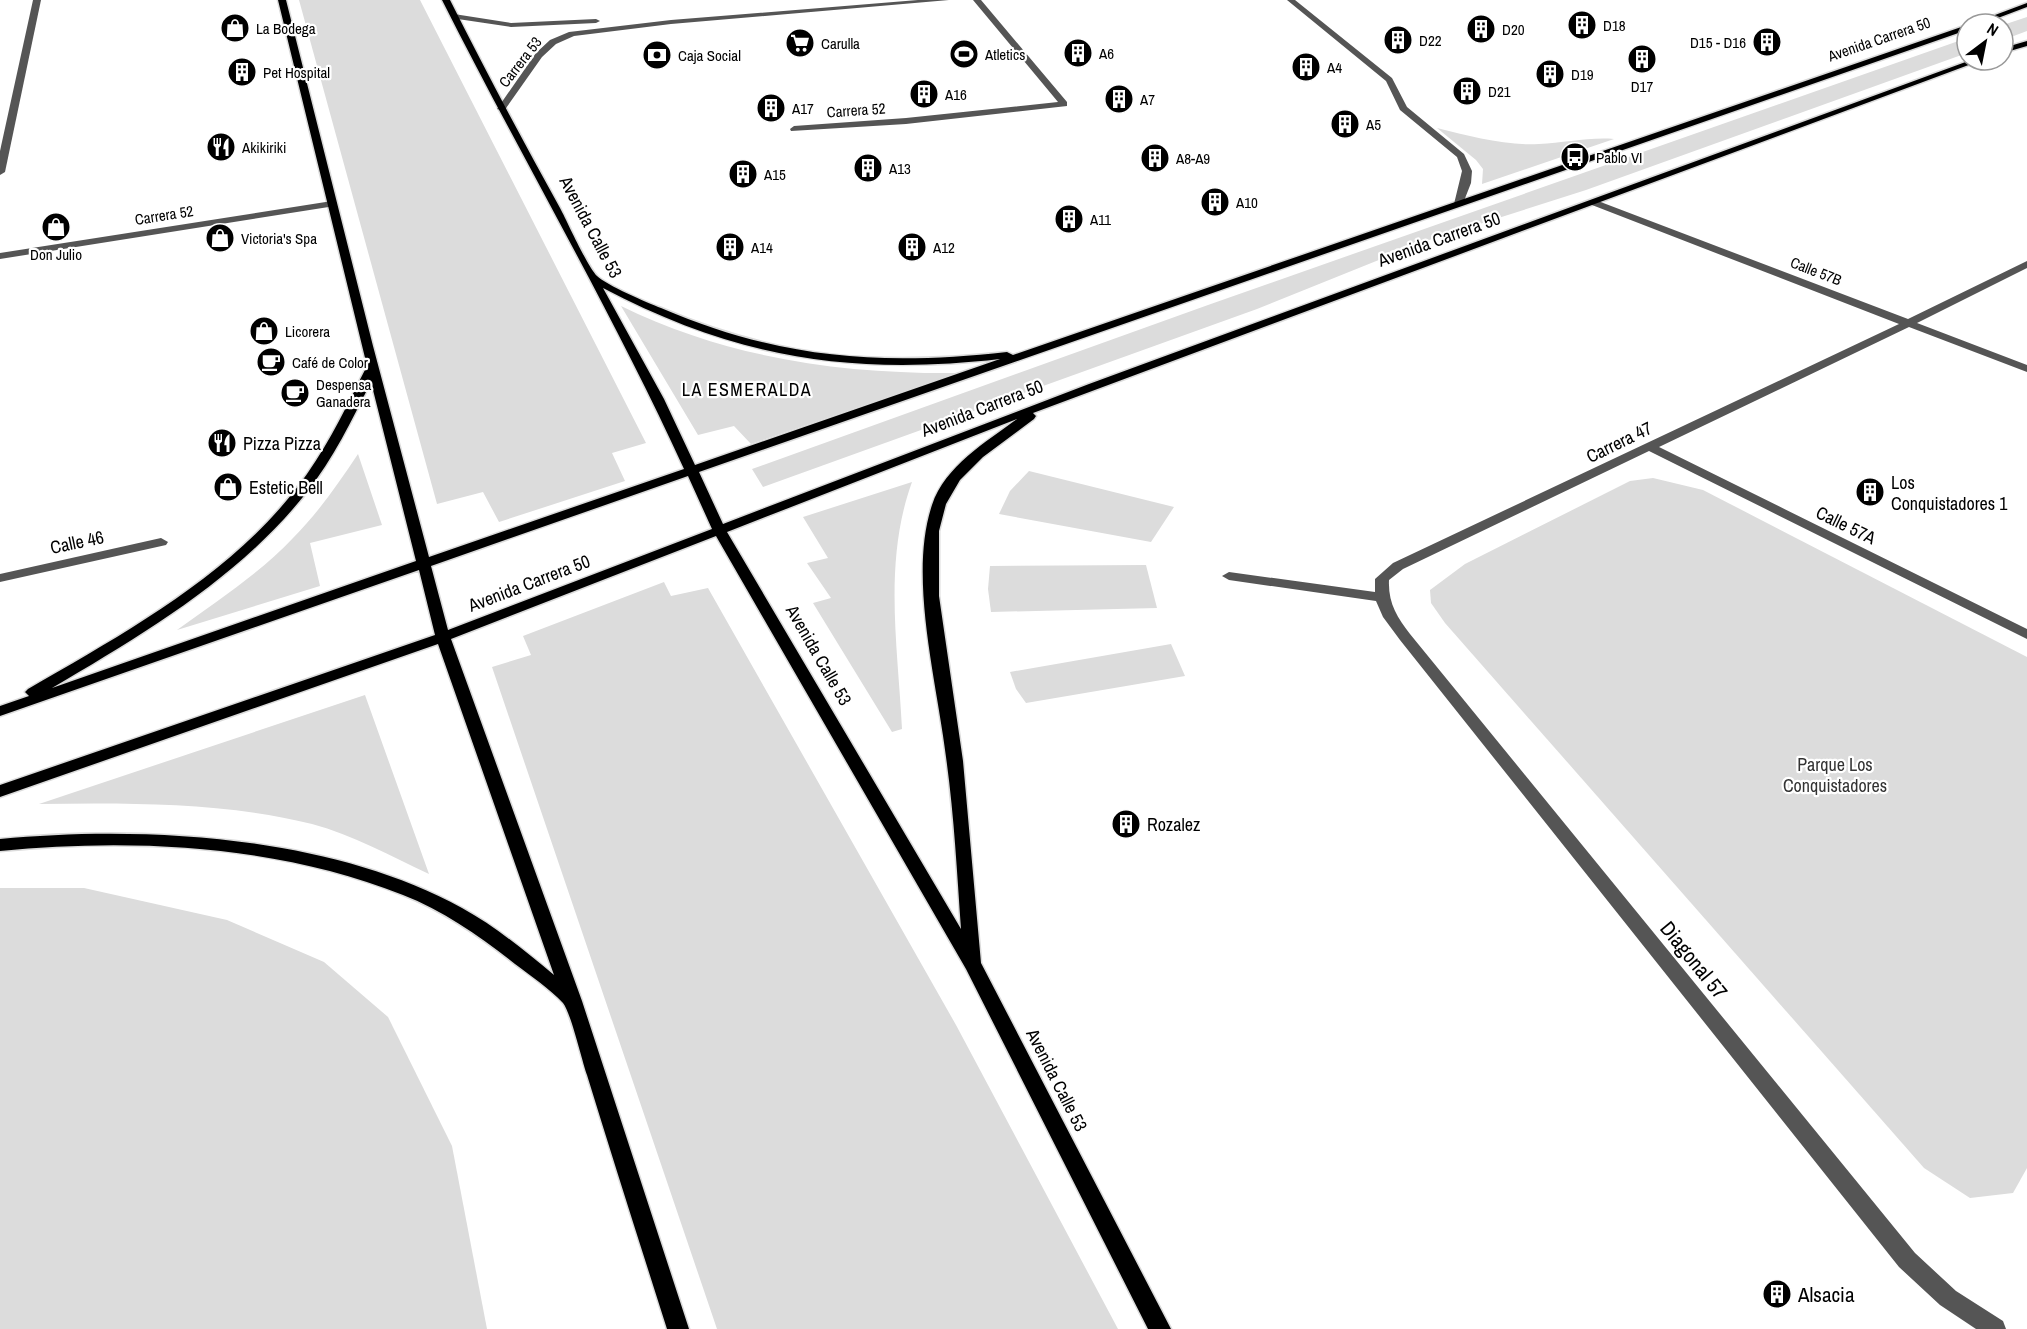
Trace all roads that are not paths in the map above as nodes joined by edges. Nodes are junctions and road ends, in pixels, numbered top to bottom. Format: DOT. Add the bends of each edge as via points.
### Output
graph roads {
  1 [pos="37,0"];
  2 [pos="282,0"];
  3 [pos="446,0"];
  4 [pos="833,0"];
  5 [pos="945,0"];
  6 [pos="977,0"];
  7 [pos="1289,1"];
  8 [pos="2027,5"];
  9 [pos="839,8"];
  10 [pos="2008,12"];
  11 [pos="454,16"];
  12 [pos="671,22"];
  13 [pos="1955,31"];
  14 [pos="1955,69"];
  15 [pos="501,109"];
  16 [pos="794,129"];
  17 [pos="1,151"];
  18 [pos="0,172"];
  19 [pos="1595,203"];
  20 [pos="332,204"];
  21 [pos="1459,204"];
  22 [pos="0,256"];
  23 [pos="2027,264"];
  24 [pos="593,279"];
  25 [pos="1909,323"];
  26 [pos="1045,349"];
  27 [pos="372,367"];
  28 [pos="2027,369"];
  29 [pos="1045,405"];
  30 [pos="1650,447"];
  31 [pos="692,472"];
  32 [pos="719,530"];
  33 [pos="161,543"];
  34 [pos="424,565"];
  35 [pos="1229,576"];
  36 [pos="0,578"];
  37 [pos="1380,597"];
  38 [pos="2027,635"];
  39 [pos="443,637"];
  40 [pos="1,710"];
  41 [pos="0,791"];
  42 [pos="0,845"];
  43 [pos="974,967"];
  44 [pos="573,1001"];
  45 [pos="678,1329"];
  46 [pos="1160,1329"];
  47 [pos="1995,1329"];
  1 -- 17 [label="street"];
  2 -- 20 [label="main road"];
  3 -- 11 [label="main road, Avenida Calle 53"];
  4 -- 9 [label="street"];
  5 -- 9 [label="street, Carrera 53"];
  6 -- 16 [label="street, Carrera 52" via="1064,104 906,122"];
  7 -- 21 [label="street" via="1389,80 1403,108 1461,156 1467,171"];
  8 -- 10 [label="main road"];
  9 -- 12 [label="street, Carrera 53"];
  11 -- 12 [label="street, Carrera 53" via="528,25 621,19"];
  11 -- 15 [label="main road, Avenida Calle 53"];
  12 -- 15 [label="street, Carrera 53" via="600,29 553,42 539,55"];
  13 -- 21 [label="main road, Avenida Carrera 50"];
  14 -- 19 [label="main road, Avenida Carrera 50"];
  15 -- 24 [label="main road, Avenida Calle 53"];
  17 -- 18 [label="street"];
  19 -- 25 [label="street, Calle 57B"];
  19 -- 29 [label="main road, Avenida Carrera 50"];
  20 -- 22 [label="street, Carrera 52"];
  20 -- 27 [label="main road"];
  21 -- 26 [label="main road, Avenida Carrera 50"];
  23 -- 25 [label="street, Carrera 47"];
  24 -- 26 [label="main road" via="680,323 734,342 805,357 913,365"];
  24 -- 31 [label="main road, Avenida Calle 53" via="658,399"];
  25 -- 28 [label="street, Calle 57B"];
  25 -- 30 [label="street, Carrera 47"];
  26 -- 31 [label="main road, Avenida Carrera 50"];
  27 -- 34 [label="main road"];
  27 -- 40 [label="main road" via="324,460 302,490 254,540 149,622"];
  29 -- 32 [label="main road, Avenida Carrera 50"];
  29 -- 43 [label="main road" via="961,472 940,503 932,531 930,577 955,760"];
  30 -- 37 [label="street, Carrera 47" via="1398,566 1382,579"];
  30 -- 38 [label="street, Calle 57A"];
  31 -- 32 [label="main road, Avenida Calle 53"];
  31 -- 34 [label="main road, Avenida Carrera 50"];
  32 -- 39 [label="main road, Avenida Carrera 50"];
  32 -- 43 [label="main road, Avenida Calle 53"];
  33 -- 36 [label="street, Calle 46"];
  34 -- 39 [label="main road"];
  34 -- 40 [label="main road, Avenida Carrera 50"];
  35 -- 37 [label="street"];
  37 -- 47 [label="street, Diagonal 57" via="1386,612 1412,645 1907,1260 1948,1298"];
  39 -- 41 [label="main road, Avenida Carrera 50"];
  39 -- 44 [label="main road"];
  42 -- 44 [label="main road" via="90,840 178,843 265,853 356,873 455,913 510,949"];
  43 -- 46 [label="main road, Avenida Calle 53"];
  44 -- 45 [label="main road"];
}
